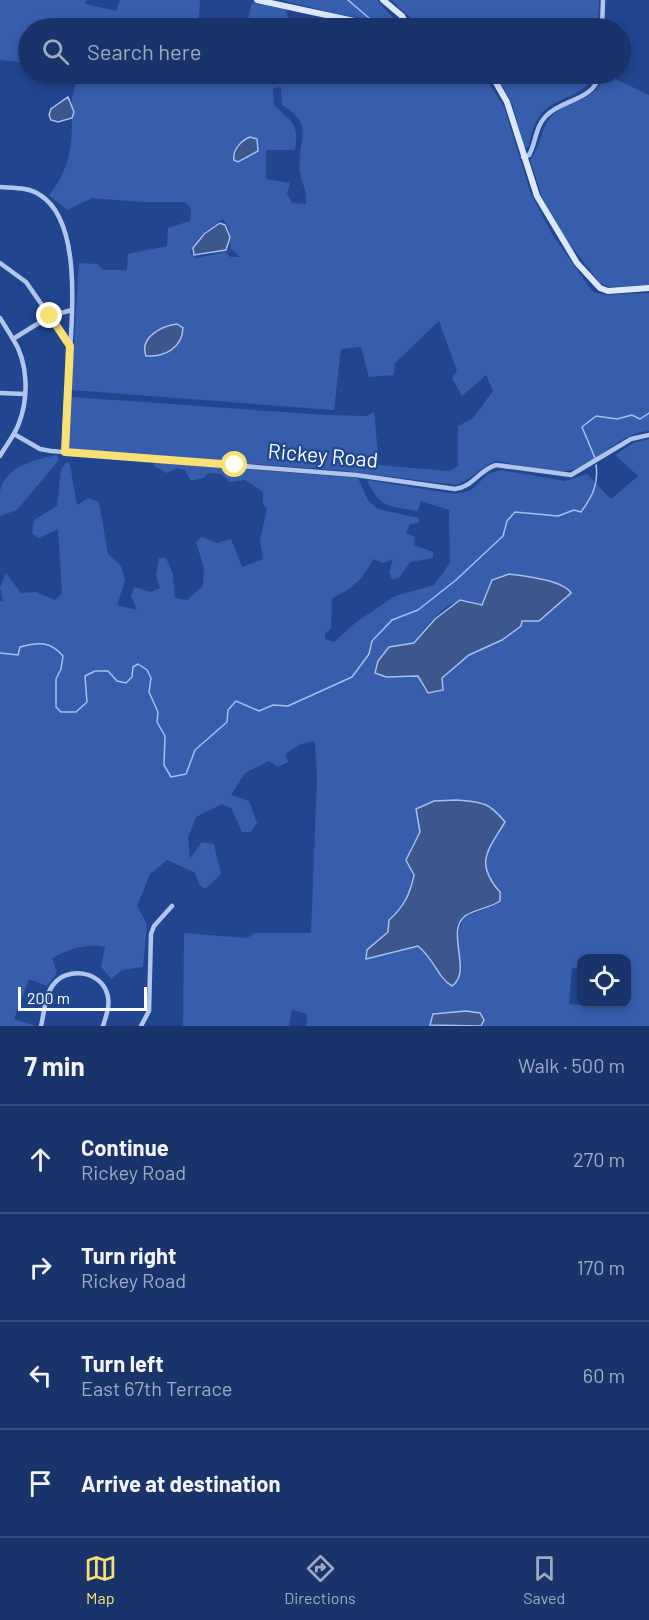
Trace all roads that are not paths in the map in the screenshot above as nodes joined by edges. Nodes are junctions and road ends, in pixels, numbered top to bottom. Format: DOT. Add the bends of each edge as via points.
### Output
graph roads {
  1 [pos="257,0"];
  2 [pos="383,0"];
  3 [pos="603,0"];
  4 [pos="340,18"];
  5 [pos="403,18"];
  6 [pos="602,18"];
  7 [pos="496,84"];
  8 [pos="596,84"];
  9 [pos="523,157"];
  10 [pos="0,187"];
  11 [pos="0,263"];
  12 [pos="649,288"];
  13 [pos="72,310"];
  14 [pos="50,316"];
  15 [pos="0,318"];
  16 [pos="13,339"];
  17 [pos="70,346"];
  18 [pos="0,393"];
  19 [pos="24,394"];
  20 [pos="14,434"];
  21 [pos="649,435"];
  22 [pos="65,452"];
  23 [pos="0,456"];
  24 [pos="172,906"];
  25 [pos="41,1026"];
  26 [pos="105,1026"];
  27 [pos="141,1026"];
  1 -- 4 [label="street"];
  2 -- 5 [label="street"];
  3 -- 6 [label="street"];
  7 -- 9 [label="street" via="507,102"];
  8 -- 9 [label="street" via="588,93 545,117 529,155"];
  9 -- 12 [label="street" via="548,218 593,283 608,291"];
  10 -- 13 [label="street" via="36,193 55,210 66,234 72,267"];
  11 -- 14 [label="street" via="26,282"];
  13 -- 14 [label="street"];
  13 -- 17 [label="street"];
  14 -- 16 [label="street"];
  14 -- 17 [label="street"];
  15 -- 16 [label="street"];
  16 -- 19 [label="street" via="23,358"];
  17 -- 22 [label="street"];
  18 -- 19 [label="street"];
  19 -- 20 [label="street"];
  20 -- 22 [label="street, Rickey Road" via="40,449"];
  20 -- 23 [label="street"];
  21 -- 22 [label="street, Rickey Road" via="631,439 571,475 496,465 468,486 455,489 356,475"];
  24 -- 27 [label="street" via="151,934 148,1011"];
  25 -- 26 [label="street" via="52,986 70,974 84,973 104,986 108,998"];
}
